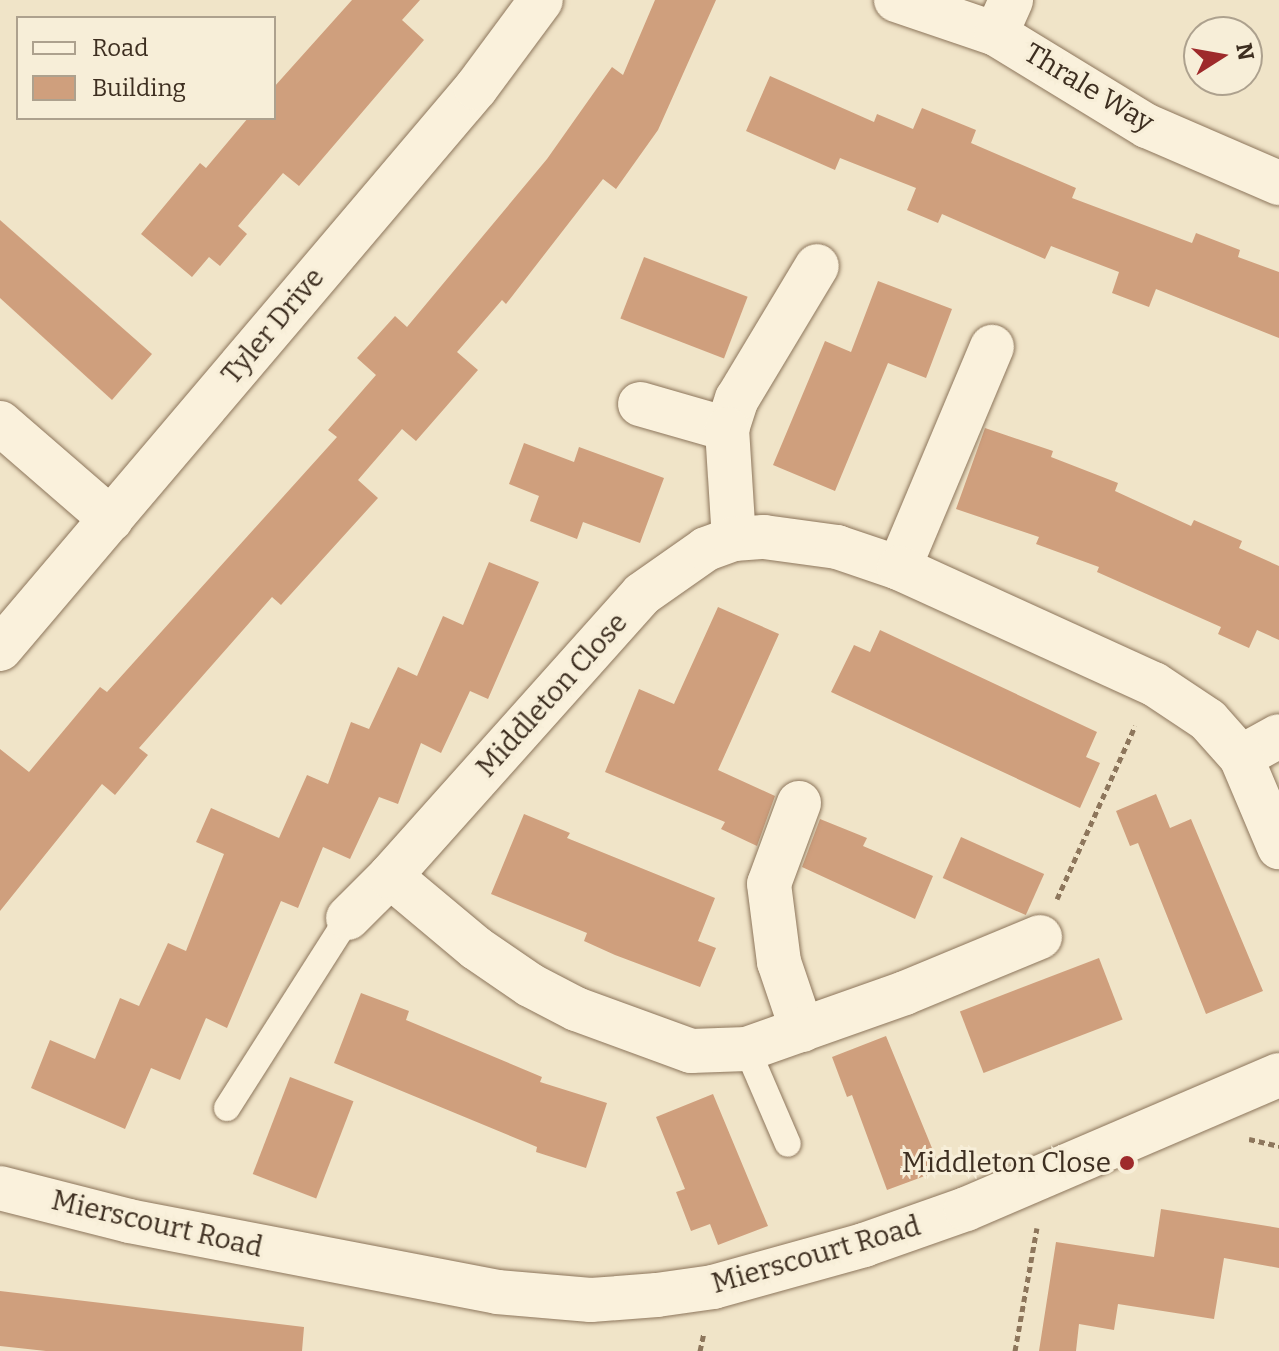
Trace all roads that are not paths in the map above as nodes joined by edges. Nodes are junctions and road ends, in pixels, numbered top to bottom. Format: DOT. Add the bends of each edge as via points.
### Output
graph roads {
  1 [pos="541,0"];
  2 [pos="896,0"];
  3 [pos="1004,17"];
  4 [pos="1279,183"];
  5 [pos="817,266"];
  6 [pos="992,347"];
  7 [pos="640,404"];
  8 [pos="0,423"];
  9 [pos="727,429"];
  10 [pos="111,519"];
  11 [pos="734,539"];
  12 [pos="899,568"];
  13 [pos="0,649"];
  14 [pos="1279,736"];
  15 [pos="1241,757"];
  16 [pos="799,803"];
  17 [pos="1279,847"];
  18 [pos="390,876"];
  19 [pos="348,918"];
  20 [pos="1040,937"];
  21 [pos="802,1030"];
  22 [pos="747,1049"];
  23 [pos="1279,1075"];
  24 [pos="227,1108"];
  25 [pos="788,1144"];
  26 [pos="0,1188"];
  1 -- 10 [label="street, Tyler Drive" via="476,88"];
  2 -- 3 [label="street, Thrale Way"];
  3 -- 4 [label="street, Thrale Way" via="1147,126"];
  5 -- 9 [label="street" via="737,399"];
  6 -- 12 [label="street"];
  7 -- 9 [label="street"];
  8 -- 10 [label="street"];
  9 -- 11 [label="street"];
  10 -- 13 [label="street, Tyler Drive"];
  11 -- 12 [label="street, Middleton Close" via="764,537 837,547"];
  11 -- 18 [label="street, Middleton Close" via="675,568 642,594"];
  12 -- 15 [label="street, Middleton Close" via="1154,684 1208,720"];
  14 -- 15 [label="street"];
  15 -- 17 [label="street, Middleton Close"];
  16 -- 21 [label="street" via="769,884 779,962"];
  18 -- 19 [label="street, Middleton Close"];
  18 -- 22 [label="street" via="476,948 576,1009 691,1051"];
  19 -- 24 [label="lane"];
  20 -- 21 [label="street"];
  21 -- 22 [label="street"];
  22 -- 25 [label="lane"];
  23 -- 26 [label="street, Mierscourt Road" via="1046,1176 803,1265 713,1287 591,1300 497,1292 312,1258"];
}
